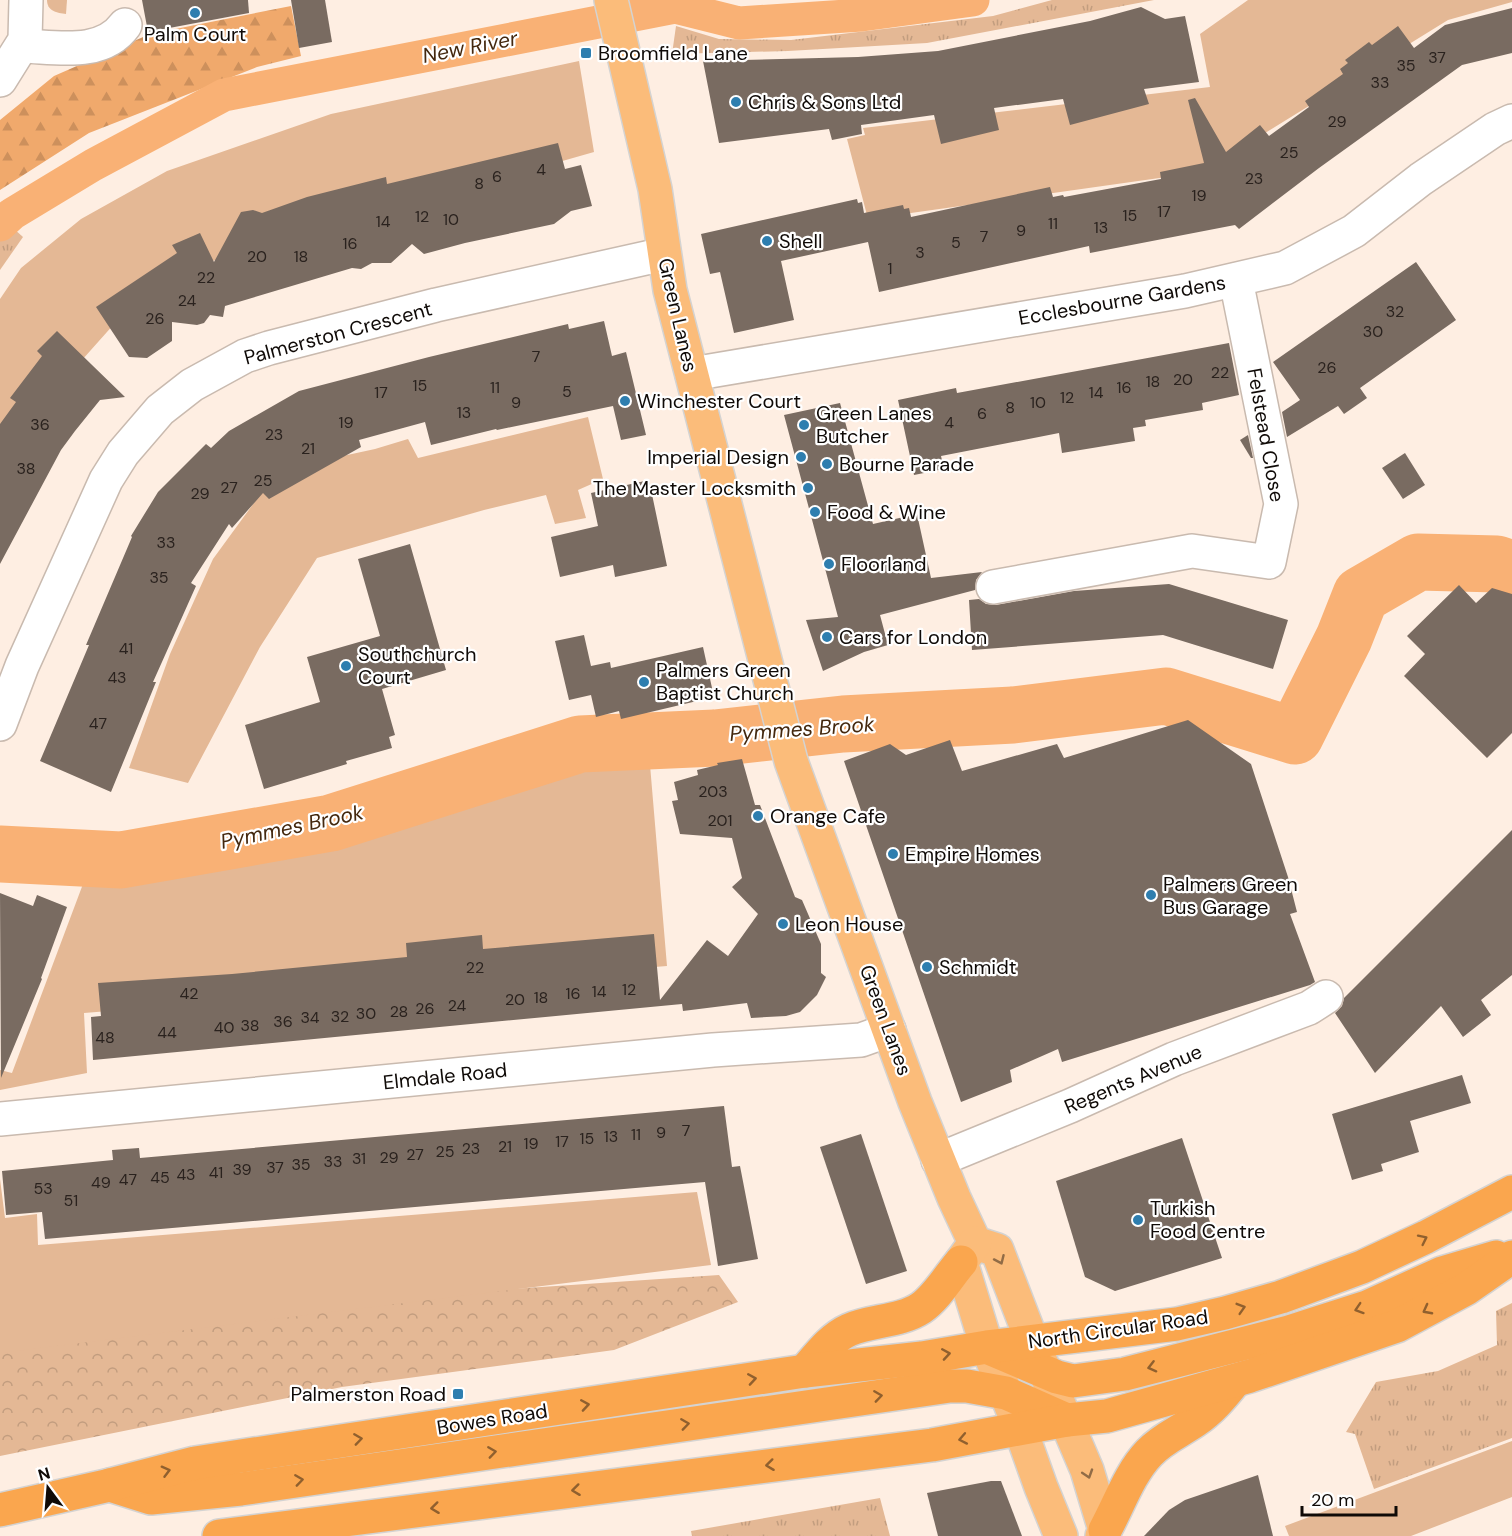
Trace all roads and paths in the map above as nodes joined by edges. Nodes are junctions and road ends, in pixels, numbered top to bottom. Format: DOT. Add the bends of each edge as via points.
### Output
graph roads {
  1 [pos="26,0"];
  2 [pos="615,14"];
  3 [pos="125,25"];
  4 [pos="22,46"];
  5 [pos="0,80"];
  6 [pos="1512,122"];
  7 [pos="664,254"];
  8 [pos="1236,280"];
  9 [pos="692,374"];
  10 [pos="993,587"];
  11 [pos="0,724"];
  12 [pos="1326,997"];
  13 [pos="889,1030"];
  14 [pos="0,1119"];
  15 [pos="938,1160"];
  16 [pos="1512,1192"];
  17 [pos="1512,1252"];
  18 [pos="968,1253"];
  19 [pos="1512,1257"];
  20 [pos="1032,1341"];
  21 [pos="987,1347"];
  22 [pos="805,1371"];
  23 [pos="1044,1371"];
  24 [pos="1235,1381"];
  25 [pos="1006,1393"];
  26 [pos="1067,1420"];
  27 [pos="1020,1428"];
  28 [pos="110,1485"];
  29 [pos="0,1510"];
  30 [pos="1104,1533"];
  31 [pos="219,1536"];
  32 [pos="1061,1536"];
  1 -- 4 [label="street" via="26,40"];
  2 -- 7 [label="main road, Green Lanes" via="655,189"];
  3 -- 4 [label="street" via="109,40 76,49"];
  4 -- 5 [label="street"];
  6 -- 8 [label="street, Ecclesbourne Gardens" via="1495,129 1421,179 1354,231 1285,268"];
  7 -- 9 [label="main road, Green Lanes"];
  7 -- 11 [label="street, Palmerston Crescent" via="436,305 269,348 245,356 175,397 147,423 106,480"];
  8 -- 9 [label="street, Ecclesbourne Gardens"];
  8 -- 10 [label="street, Felstead Close" via="1281,504 1269,562 1192,551"];
  9 -- 13 [label="main road, Green Lanes" via="791,761"];
  12 -- 15 [label="street, Regents Avenue" via="1309,1008 1174,1059"];
  13 -- 14 [label="street, Elmdale Road" via="861,1040 713,1050"];
  13 -- 15 [label="main road, Green Lanes"];
  15 -- 18 [label="main road, Green Lanes"];
  20 -- 16 [label="highway, North Circular Road, one-way" via="1177,1324 1281,1297 1362,1267"];
  17 -- 23 [label="highway, one-way" via="1442,1273 1367,1307 1209,1354 1073,1382"];
  18 -- 20 [label="main road, one-way" via="997,1250"];
  18 -- 21 [label="main road, Green Lanes" via="972,1303"];
  18 -- 22 [label="highway" via="921,1308 849,1330 828,1344"];
  19 -- 24 [label="highway, one-way" via="1466,1289 1397,1326"];
  20 -- 21 [label="highway, North Circular Road"];
  20 -- 23 [label="main road"];
  22 -- 21 [label="highway, Bowes Road, one-way"];
  21 -- 23 [label="highway"];
  21 -- 25 [label="main road, Green Lanes"];
  28 -- 22 [label="highway, Bowes Road, one-way" via="195,1463"];
  23 -- 26 [label="main road"];
  24 -- 26 [label="highway" via="1107,1416"];
  24 -- 30 [label="highway" via="1217,1404 1149,1453"];
  25 -- 26 [label="highway"];
  25 -- 27 [label="main road, Green Lanes"];
  28 -- 25 [label="highway, one-way" via="151,1498 241,1489 950,1386"];
  26 -- 27 [label="highway"];
  26 -- 30 [label="main road, one-way" via="1087,1470"];
  27 -- 31 [label="highway, one-way" via="932,1444"];
  27 -- 32 [label="main road, Green Lanes"];
  28 -- 29 [label="highway, Bowes Road"];
}
